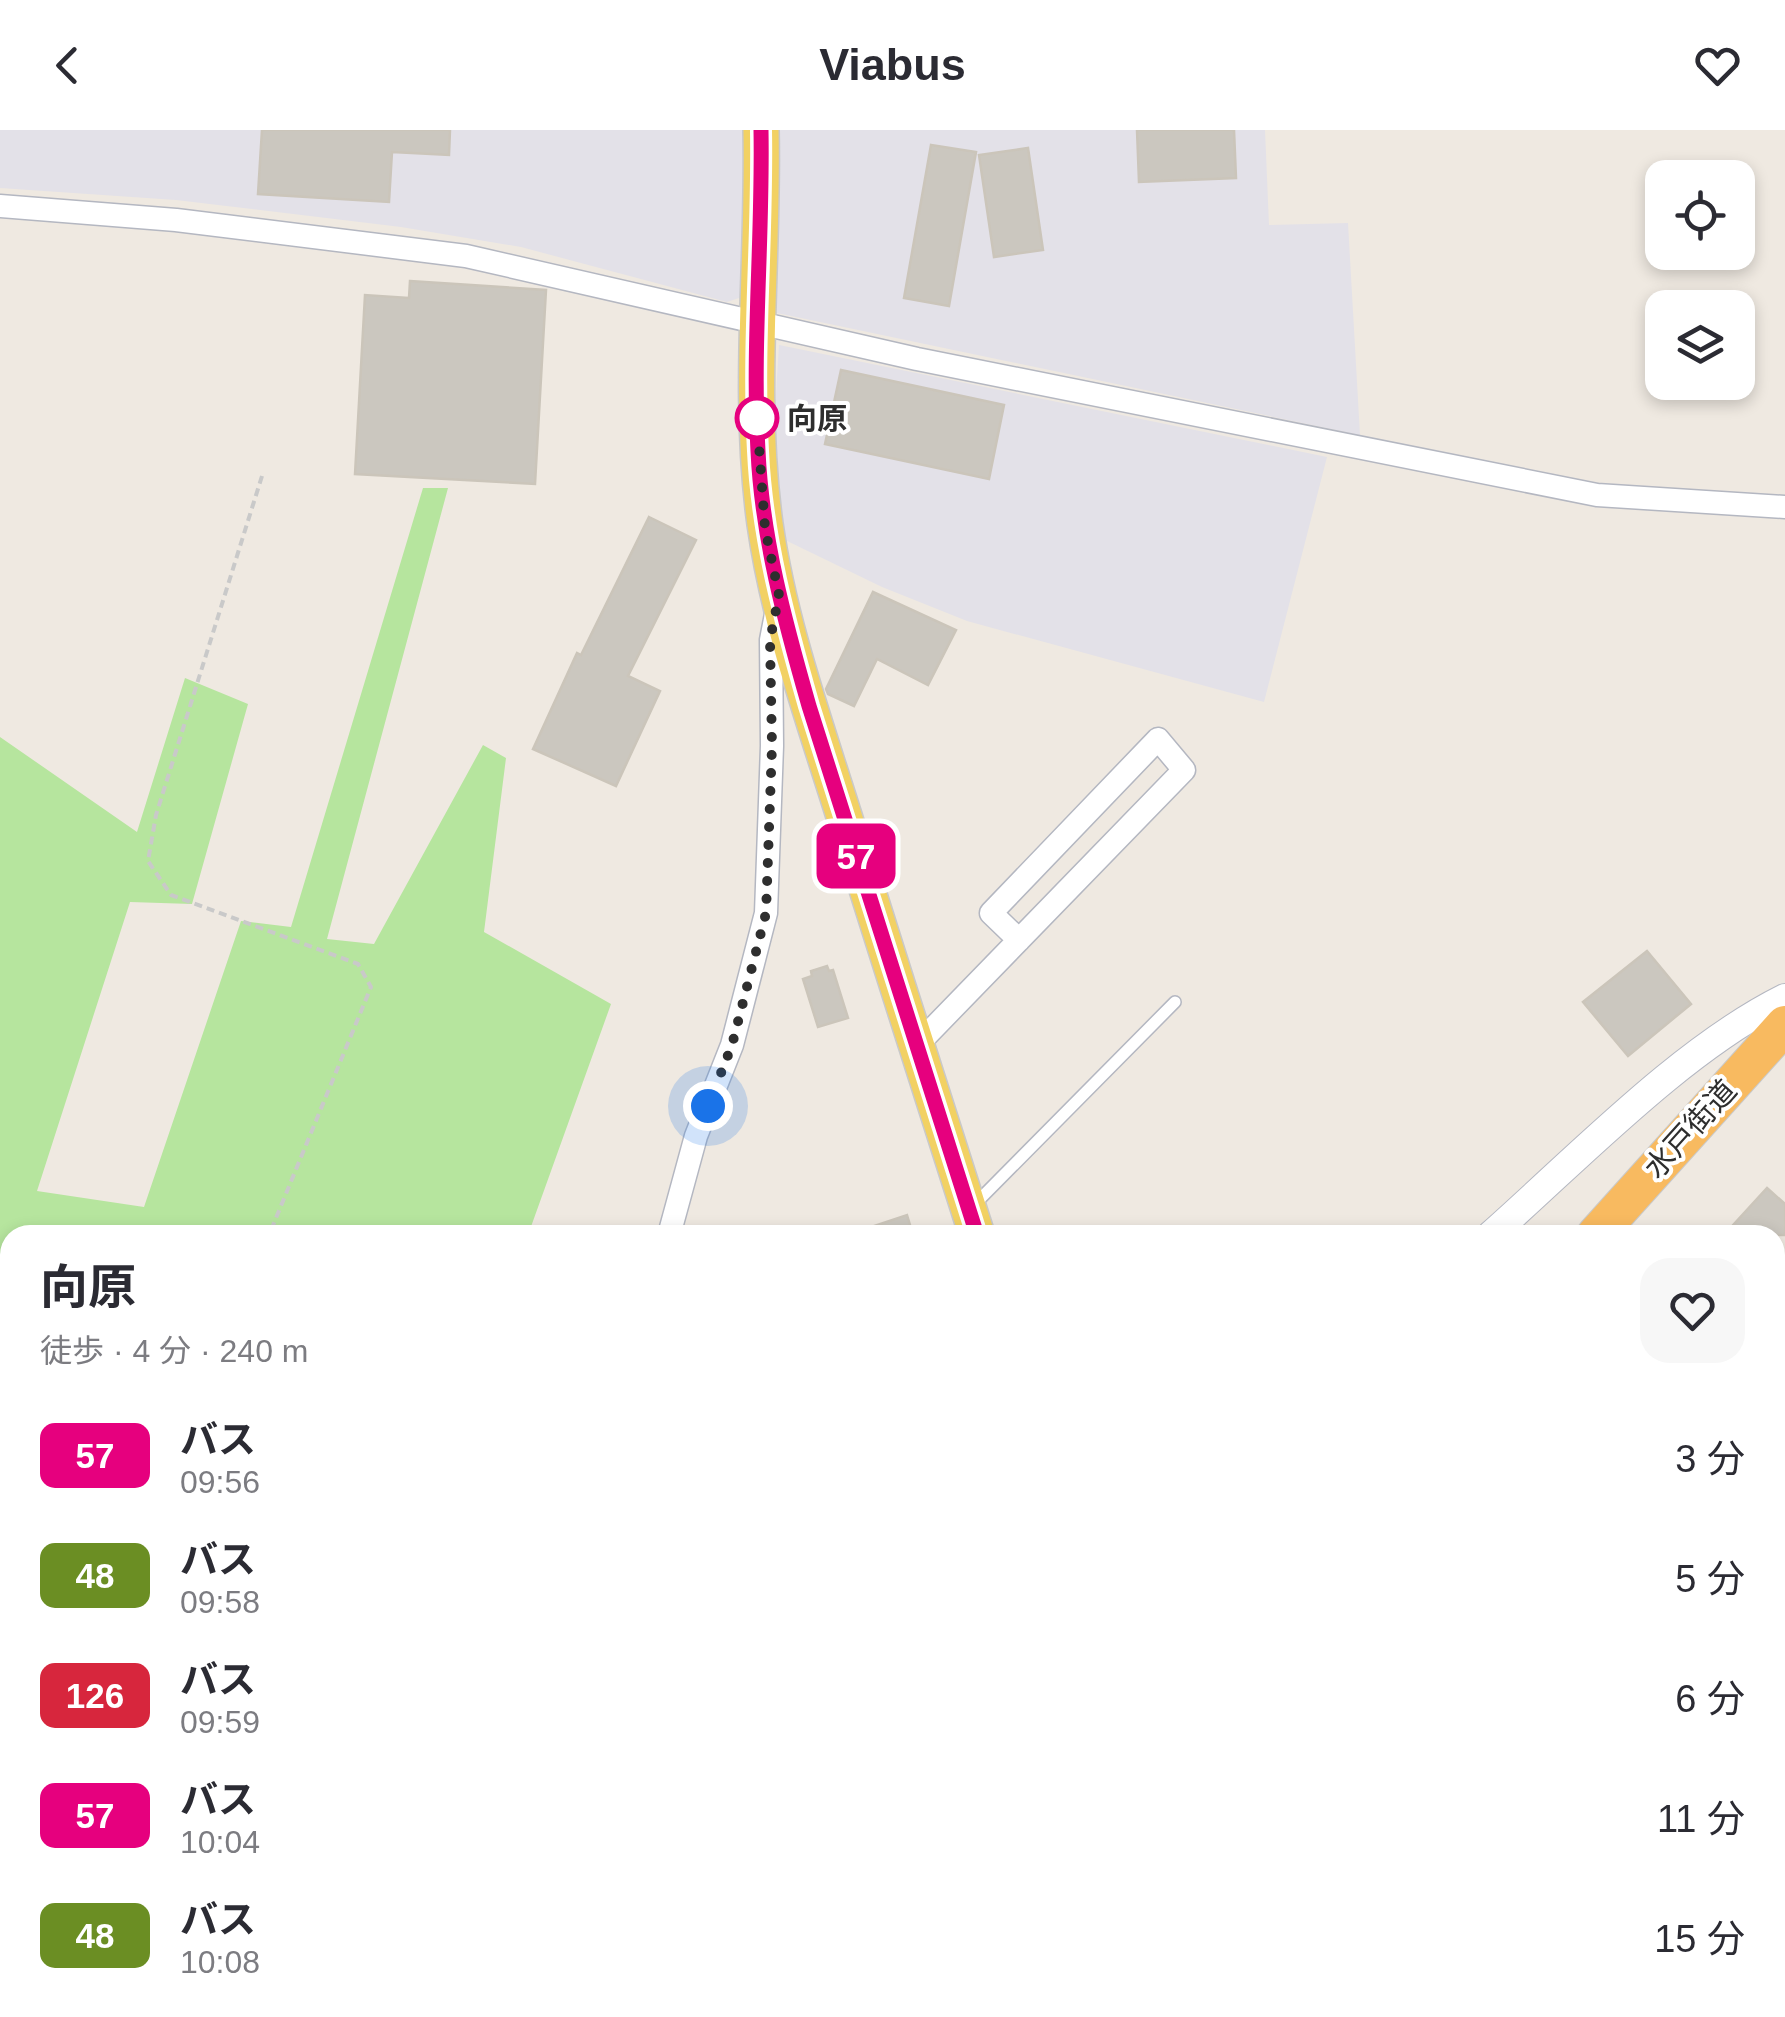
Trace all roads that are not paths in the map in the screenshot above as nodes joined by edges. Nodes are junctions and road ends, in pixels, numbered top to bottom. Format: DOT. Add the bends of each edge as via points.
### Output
graph roads {
  1 [pos="761,130"];
  2 [pos="0,206"];
  3 [pos="756,322"];
  4 [pos="1785,507"];
  5 [pos="779,595"];
  6 [pos="1019,940"];
  7 [pos="1785,998"];
  8 [pos="1174,1002"];
  9 [pos="1785,1025"];
  10 [pos="916,1046"];
  11 [pos="973,1223"];
  12 [pos="672,1225"];
  13 [pos="1501,1225"];
  14 [pos="1605,1225"];
  1 -- 3 [label="main road"];
  2 -- 3 [label="street" via="466,256"];
  3 -- 4 [label="street" via="1597,496"];
  3 -- 5 [label="main road" via="760,487"];
  5 -- 10 [label="main road"];
  5 -- 12 [label="street" via="770,640 766,913 732,1045 696,1136"];
  6 -- 6 [label="street" via="1184,770 1158,739 991,912"];
  6 -- 10 [label="street"];
  7 -- 13 [label="street" via="1675,1071"];
  8 -- 11 [label="lane"];
  9 -- 14 [label="highway, 水戸街道"];
  10 -- 11 [label="main road"];
}
